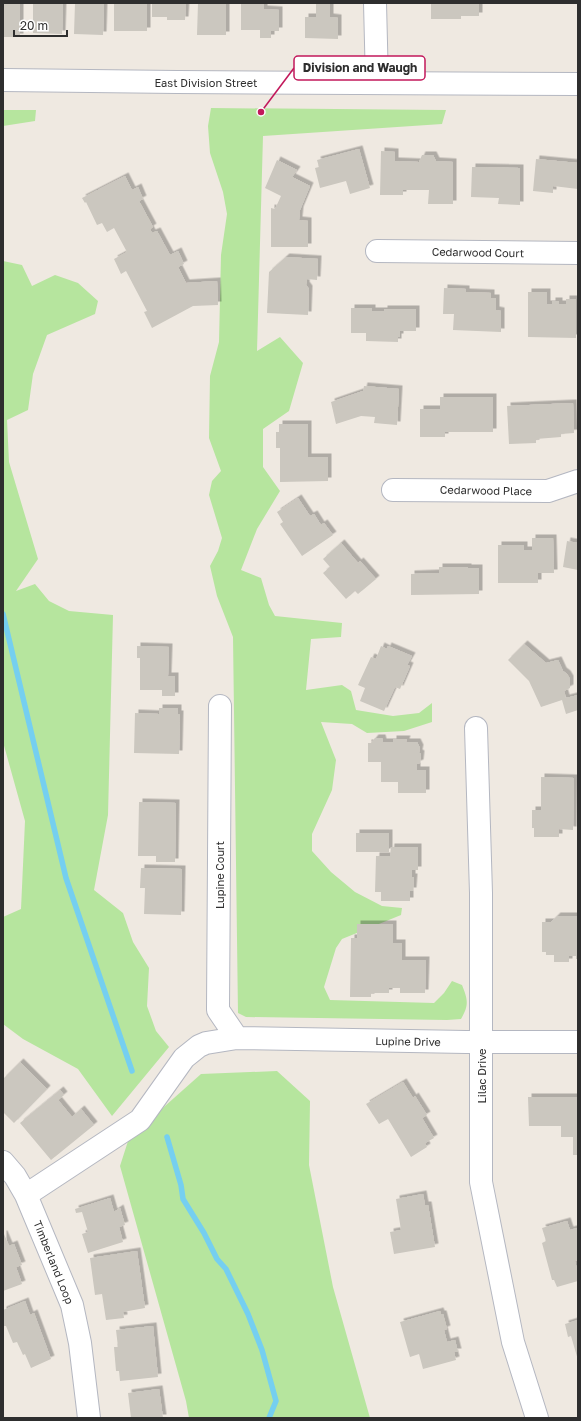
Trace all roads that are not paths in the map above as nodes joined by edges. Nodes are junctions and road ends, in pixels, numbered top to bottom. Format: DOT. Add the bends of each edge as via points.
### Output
graph roads {
  1 [pos="375,3"];
  2 [pos="3,80"];
  3 [pos="377,83"];
  4 [pos="578,84"];
  5 [pos="377,251"];
  6 [pos="578,253"];
  7 [pos="578,481"];
  8 [pos="393,490"];
  9 [pos="220,706"];
  10 [pos="476,728"];
  11 [pos="237,1038"];
  12 [pos="480,1042"];
  13 [pos="578,1042"];
  14 [pos="3,1162"];
  15 [pos="26,1195"];
  16 [pos="89,1418"];
  17 [pos="537,1418"];
  1 -- 3 [label="street"];
  2 -- 3 [label="street, East Division Street"];
  3 -- 4 [label="street, East Division Street"];
  5 -- 6 [label="street, Cedarwood Court"];
  7 -- 8 [label="street, Cedarwood Place" via="548,490"];
  9 -- 11 [label="street, Lupine Court" via="218,1010"];
  10 -- 12 [label="street, Lilac Drive" via="481,893"];
  11 -- 12 [label="street, Lupine Drive"];
  11 -- 15 [label="street, Lupine Drive" via="199,1046 184,1058 140,1120"];
  12 -- 13 [label="street, Lupine Drive"];
  12 -- 17 [label="street, Lilac Drive" via="481,1182 513,1342"];
  14 -- 15 [label="street, Timberland Loop"];
  15 -- 16 [label="street, Timberland Loop" via="72,1304 80,1343"];
}
